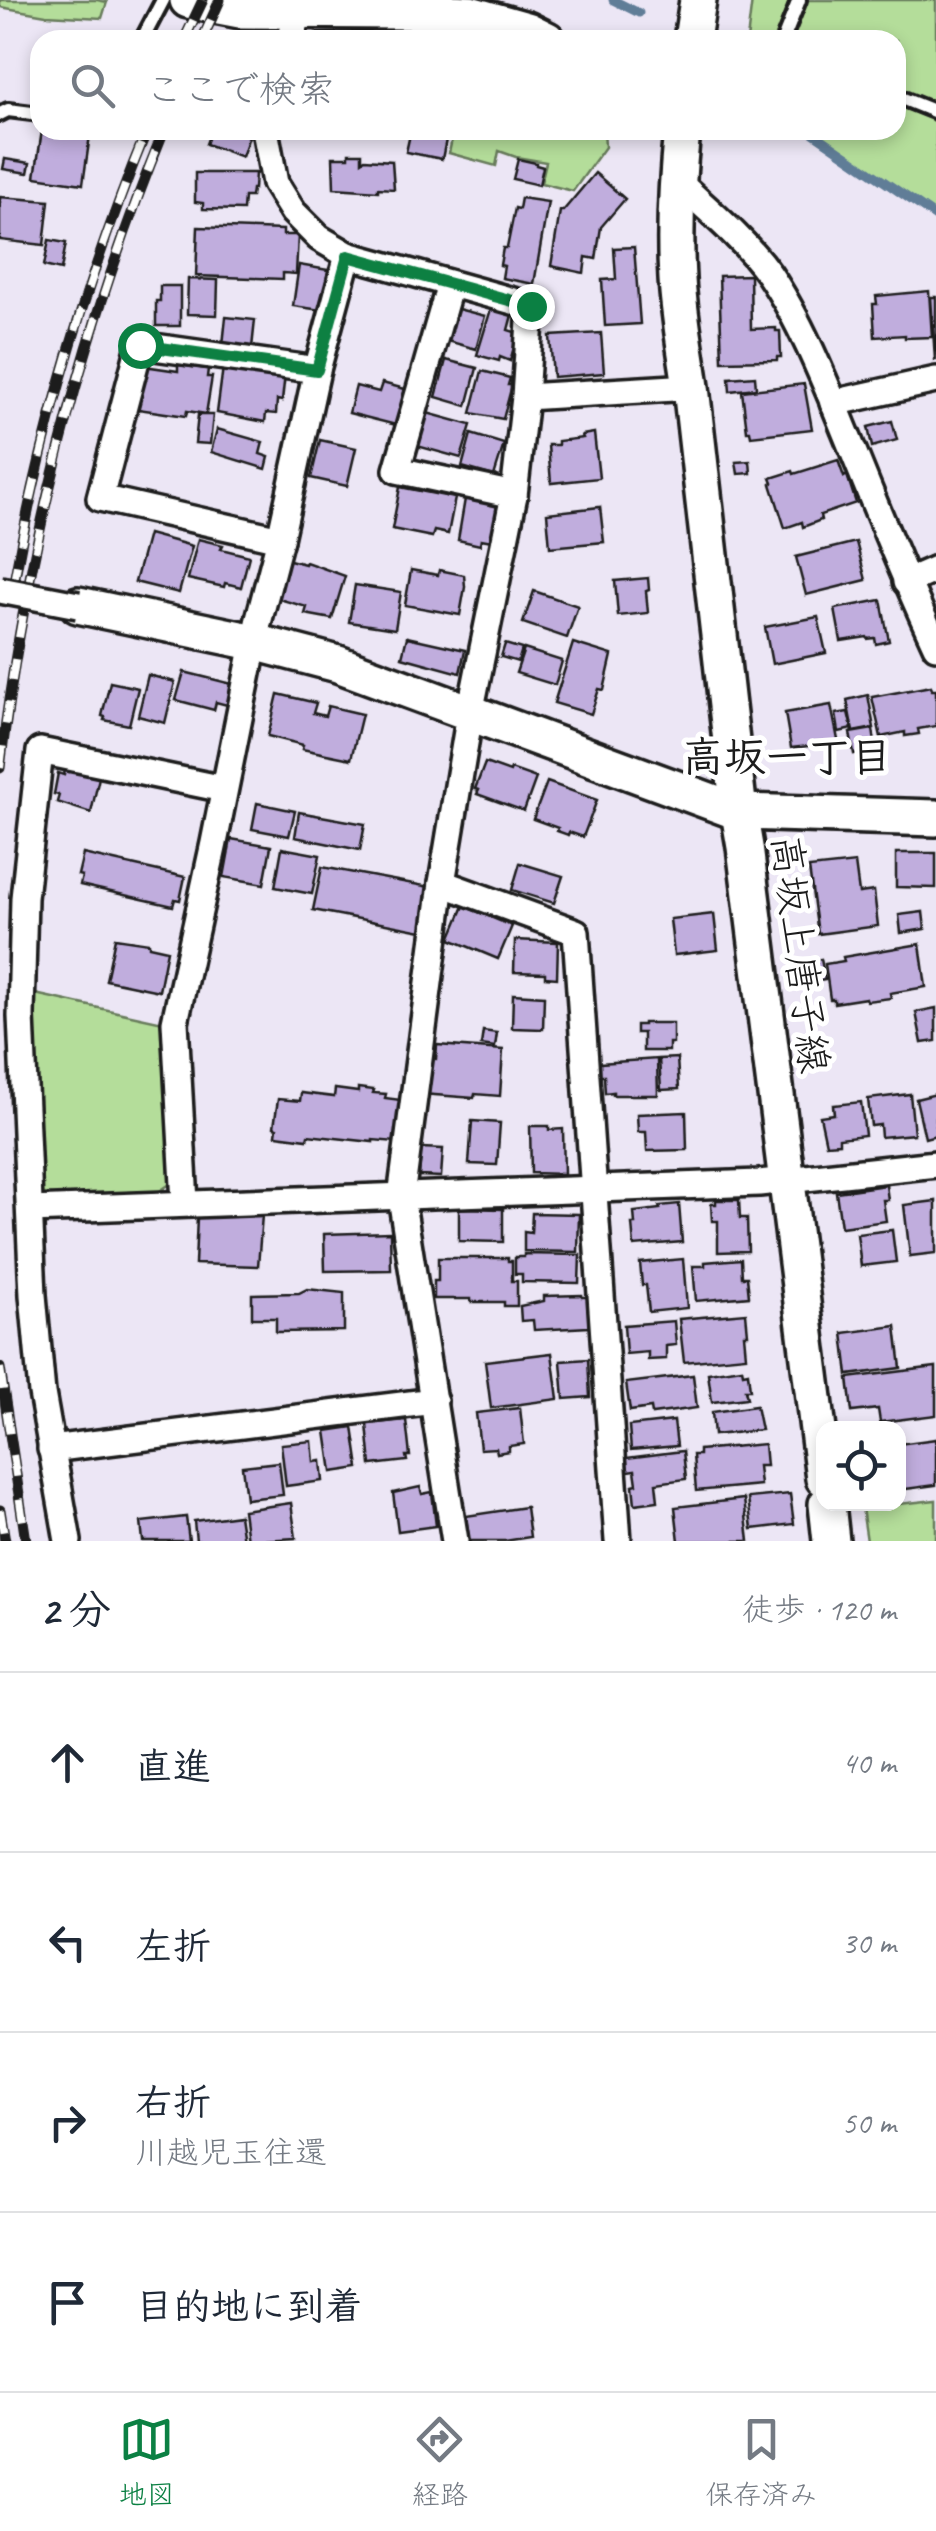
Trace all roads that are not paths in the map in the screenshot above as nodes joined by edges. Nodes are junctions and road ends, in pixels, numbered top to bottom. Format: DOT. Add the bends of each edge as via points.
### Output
graph roads {
  1 [pos="164,0"];
  2 [pos="188,0"];
  3 [pos="698,0"];
  4 [pos="798,0"];
  5 [pos="296,24"];
  6 [pos="148,30"];
  7 [pos="527,30"];
  8 [pos="694,30"];
  9 [pos="787,30"];
  10 [pos="906,100"];
  11 [pos="936,112"];
  12 [pos="30,113"];
  13 [pos="0,114"];
  14 [pos="267,140"];
  15 [pos="677,140"];
  16 [pos="677,181"];
  17 [pos="348,256"];
  18 [pos="450,284"];
  19 [pos="317,370"];
  20 [pos="936,380"];
  21 [pos="692,387"];
  22 [pos="525,396"];
  23 [pos="834,402"];
  24 [pos="514,495"];
  25 [pos="280,539"];
  26 [pos="936,569"];
  27 [pos="906,582"];
  28 [pos="0,590"];
  29 [pos="78,605"];
  30 [pos="254,642"];
  31 [pos="936,646"];
  32 [pos="470,713"];
  33 [pos="224,788"];
  34 [pos="739,812"];
  35 [pos="936,818"];
  36 [pos="442,883"];
  37 [pos="936,1164"];
  38 [pos="786,1181"];
  39 [pos="594,1191"];
  40 [pos="401,1197"];
  41 [pos="185,1203"];
  42 [pos="30,1210"];
  43 [pos="434,1401"];
  44 [pos="817,1421"];
  45 [pos="50,1449"];
  46 [pos="828,1511"];
  47 [pos="68,1541"];
  48 [pos="455,1541"];
  49 [pos="618,1541"];
  50 [pos="832,1541"];
  1 -- 6 [label="lane"];
  2 -- 5 [label="main road"];
  3 -- 8 [label="main road"];
  4 -- 9 [label="lane"];
  5 -- 7 [label="main road" via="408,10 470,14"];
  10 -- 11 [label="lane"];
  12 -- 13 [label="lane"];
  14 -- 17 [label="street" via="276,184 293,212"];
  15 -- 16 [label="main road, 高坂上唐子線"];
  16 -- 21 [label="main road, 高坂上唐子線" via="677,278"];
  16 -- 23 [label="street" via="770,275"];
  17 -- 18 [label="street"];
  17 -- 19 [label="street"];
  18 -- 22 [label="street" via="531,306"];
  18 -- 24 [label="street" via="397,470"];
  19 -- 25 [label="street"];
  19 -- 25 [label="street" via="140,345 100,498"];
  20 -- 23 [label="street"];
  21 -- 22 [label="street"];
  21 -- 34 [label="main road, 高坂上唐子線"];
  22 -- 24 [label="street"];
  23 -- 27 [label="street"];
  24 -- 32 [label="street"];
  25 -- 30 [label="street"];
  26 -- 27 [label="street"];
  27 -- 31 [label="street"];
  28 -- 29 [label="street, bridge"];
  29 -- 30 [label="main road"];
  30 -- 32 [label="main road" via="338,664"];
  30 -- 33 [label="street"];
  32 -- 34 [label="main road"];
  32 -- 36 [label="street"];
  33 -- 41 [label="street" via="175,1022"];
  33 -- 42 [label="street" via="40,751 24,898 21,1016"];
  34 -- 35 [label="main road"];
  34 -- 38 [label="main road, 高坂上唐子線"];
  36 -- 39 [label="street" via="576,932"];
  36 -- 40 [label="street"];
  37 -- 38 [label="street"];
  38 -- 39 [label="street"];
  38 -- 44 [label="main road, 高坂上唐子線"];
  39 -- 40 [label="street"];
  39 -- 49 [label="street"];
  40 -- 41 [label="street"];
  40 -- 43 [label="street"];
  41 -- 42 [label="street"];
  42 -- 45 [label="street" via="32,1296"];
  43 -- 45 [label="street"];
  43 -- 48 [label="street"];
  45 -- 47 [label="street"];
  46 -- 50 [label="main road"];
}
